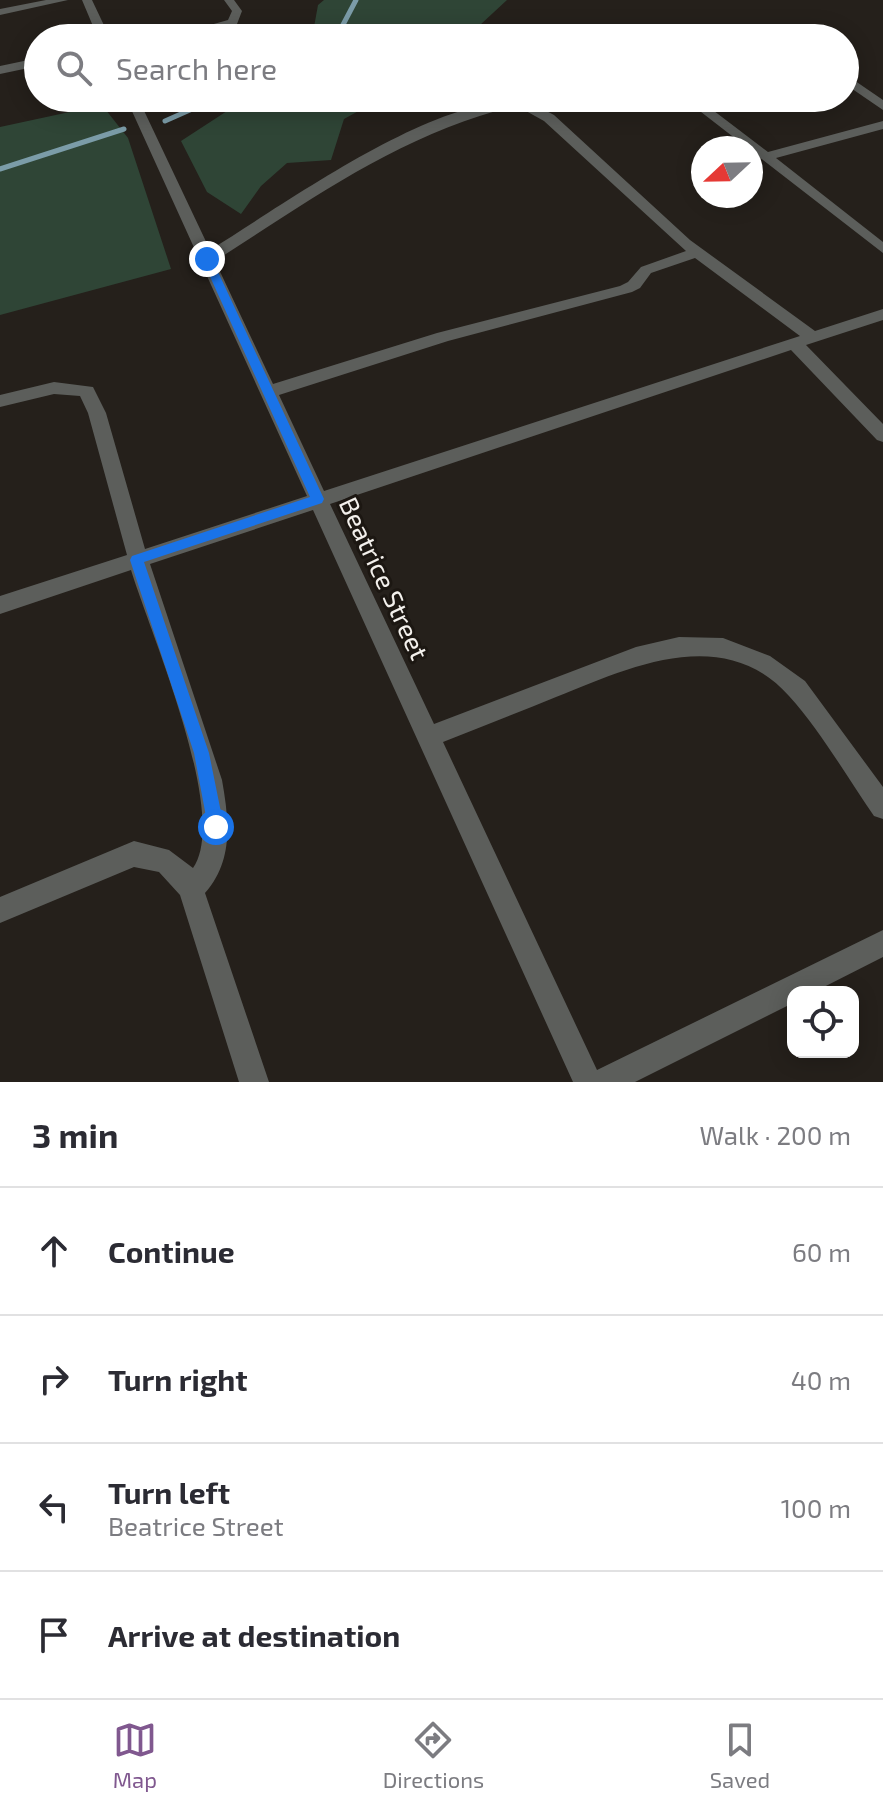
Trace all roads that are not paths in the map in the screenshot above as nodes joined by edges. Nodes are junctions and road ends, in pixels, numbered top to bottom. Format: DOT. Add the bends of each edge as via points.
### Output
graph roads {
  1 [pos="63,0"];
  2 [pos="87,0"];
  3 [pos="229,0"];
  4 [pos="0,12"];
  5 [pos="98,24"];
  6 [pos="227,24"];
  7 [pos="24,65"];
  8 [pos="0,70"];
  9 [pos="859,88"];
  10 [pos="883,106"];
  11 [pos="139,112"];
  12 [pos="483,112"];
  13 [pos="536,112"];
  14 [pos="707,112"];
  15 [pos="883,125"];
  16 [pos="766,157"];
  17 [pos="883,249"];
  18 [pos="696,252"];
  19 [pos="207,259"];
  20 [pos="883,314"];
  21 [pos="802,339"];
  22 [pos="268,392"];
  23 [pos="0,401"];
  24 [pos="883,435"];
  25 [pos="318,499"];
  26 [pos="137,560"];
  27 [pos="0,605"];
  28 [pos="428,737"];
  29 [pos="883,807"];
  30 [pos="191,889"];
  31 [pos="0,910"];
  32 [pos="883,943"];
  33 [pos="254,1082"];
  34 [pos="588,1082"];
  35 [pos="604,1082"];
  1 -- 4 [label="street"];
  2 -- 5 [label="street"];
  3 -- 6 [label="street" via="237,11"];
  7 -- 8 [label="street"];
  9 -- 10 [label="street"];
  11 -- 19 [label="street, Beatrice Street"];
  12 -- 19 [label="street" via="408,137"];
  13 -- 18 [label="street"];
  14 -- 16 [label="street"];
  15 -- 16 [label="street"];
  16 -- 17 [label="street"];
  18 -- 21 [label="street"];
  18 -- 22 [label="street" via="646,270 626,289 443,337"];
  19 -- 22 [label="street, Beatrice Street"];
  20 -- 21 [label="street"];
  21 -- 24 [label="street"];
  21 -- 25 [label="street"];
  22 -- 25 [label="street, Beatrice Street"];
  23 -- 26 [label="street" via="55,386 87,391"];
  25 -- 26 [label="street"];
  25 -- 28 [label="street, Beatrice Street"];
  26 -- 27 [label="street"];
  26 -- 30 [label="street" via="213,799 213,859 205,877"];
  28 -- 29 [label="street" via="626,660 689,646 722,648 755,658 797,688"];
  28 -- 34 [label="street, Beatrice Street"];
  30 -- 31 [label="street" via="168,861 134,854"];
  30 -- 33 [label="street"];
  32 -- 35 [label="street"];
}
